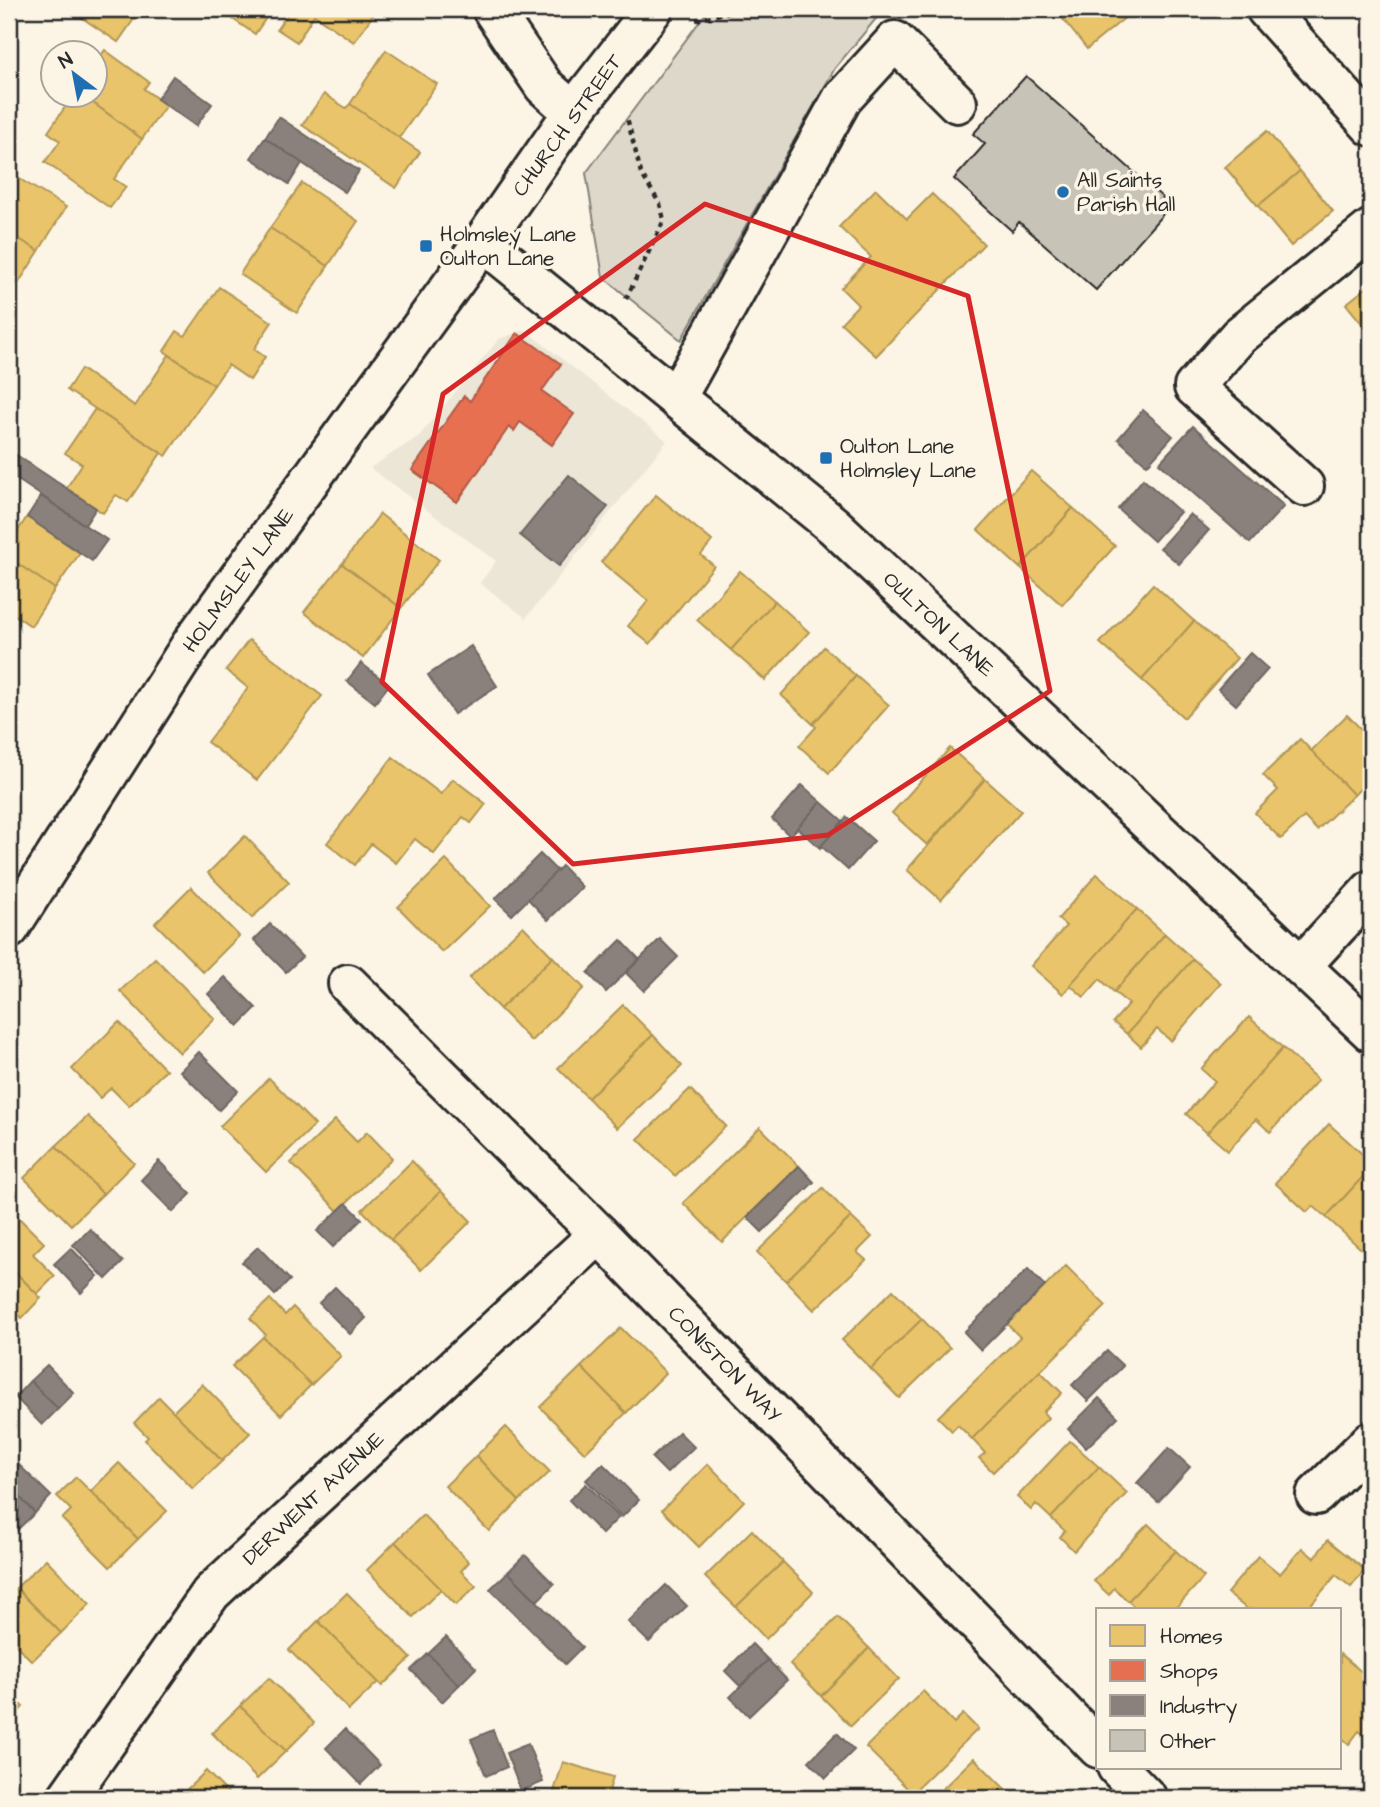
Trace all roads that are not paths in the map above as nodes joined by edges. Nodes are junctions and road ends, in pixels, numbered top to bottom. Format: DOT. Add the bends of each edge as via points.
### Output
graph roads {
  1 [pos="492,9"];
  2 [pos="653,9"];
  3 [pos="1266,9"];
  4 [pos="957,103"];
  5 [pos="573,112"];
  6 [pos="1371,126"];
  7 [pos="1371,229"];
  8 [pos="483,242"];
  9 [pos="676,398"];
  10 [pos="1304,486"];
  11 [pos="1371,890"];
  12 [pos="9,929"];
  13 [pos="1302,964"];
  14 [pos="348,984"];
  15 [pos="1371,1031"];
  16 [pos="599,1234"];
  17 [pos="1371,1440"];
  18 [pos="1317,1495"];
  19 [pos="1096,1746"];
  20 [pos="1119,1769"];
  21 [pos="67,1798"];
  22 [pos="1147,1798"];
  1 -- 5 [label="street" via="544,86"];
  2 -- 5 [label="street, CHURCH STREET"];
  3 -- 6 [label="street"];
  4 -- 9 [label="street" via="895,41 842,99"];
  5 -- 8 [label="street, CHURCH STREET"];
  7 -- 10 [label="street" via="1239,336 1194,387"];
  8 -- 9 [label="street, OULTON LANE"];
  8 -- 12 [label="street, HOLMSLEY LANE" via="194,640"];
  9 -- 13 [label="street, OULTON LANE" via="834,526"];
  11 -- 13 [label="street"];
  13 -- 15 [label="street, OULTON LANE"];
  14 -- 16 [label="street, CONISTON WAY"];
  16 -- 19 [label="street, CONISTON WAY"];
  16 -- 21 [label="street, DERWENT AVENUE" via="211,1593"];
  17 -- 18 [label="street"];
  20 -- 22 [label="street"];
}
